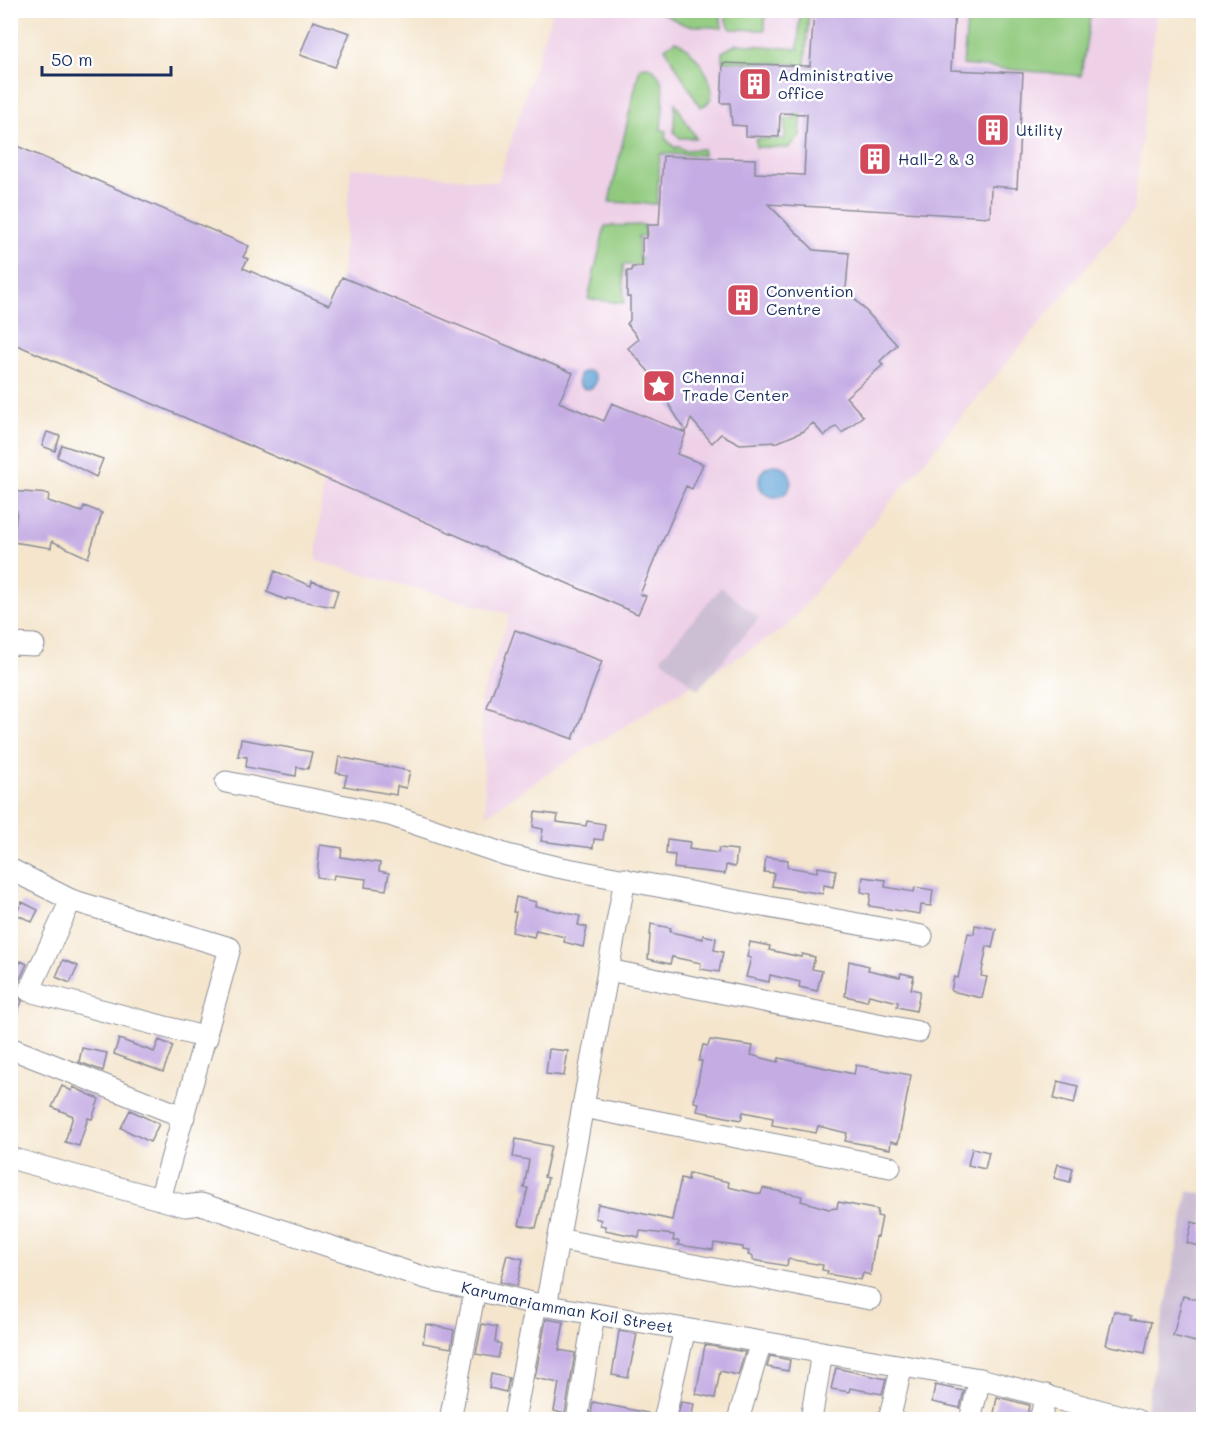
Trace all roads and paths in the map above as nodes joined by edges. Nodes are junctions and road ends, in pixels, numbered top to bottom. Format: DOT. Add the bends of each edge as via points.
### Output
graph roads {
  1 [pos="10,644"];
  2 [pos="34,645"];
  3 [pos="226,782"];
  4 [pos="10,870"];
  5 [pos="625,879"];
  6 [pos="71,900"];
  7 [pos="922,936"];
  8 [pos="608,970"];
  9 [pos="918,1032"];
  10 [pos="207,1038"];
  11 [pos="10,1048"];
  12 [pos="583,1107"];
  13 [pos="183,1117"];
  14 [pos="10,1158"];
  15 [pos="890,1167"];
  16 [pos="160,1199"];
  17 [pos="558,1239"];
  18 [pos="476,1290"];
  19 [pos="870,1299"];
  20 [pos="541,1305"];
  21 [pos="594,1314"];
  22 [pos="685,1329"];
  23 [pos="761,1342"];
  24 [pos="822,1352"];
  25 [pos="902,1366"];
  26 [pos="980,1379"];
  27 [pos="1046,1395"];
  28 [pos="1092,1414"];
  29 [pos="450,1419"];
  30 [pos="514,1419"];
  31 [pos="577,1419"];
  32 [pos="664,1419"];
  33 [pos="738,1419"];
  34 [pos="812,1419"];
  35 [pos="890,1419"];
  36 [pos="970,1419"];
  37 [pos="1040,1419"];
  38 [pos="1136,1419"];
  1 -- 2 [label="street"];
  3 -- 5 [label="street" via="390,815 507,855"];
  4 -- 6 [label="street"];
  5 -- 7 [label="street"];
  5 -- 8 [label="street"];
  6 -- 10 [label="street" via="230,948"];
  6 -- 10 [label="street" via="29,991"];
  8 -- 9 [label="street"];
  8 -- 12 [label="street"];
  10 -- 13 [label="street"];
  11 -- 13 [label="street"];
  12 -- 15 [label="street"];
  12 -- 17 [label="street"];
  13 -- 16 [label="street"];
  14 -- 16 [label="street, Karumariamman Koil Street"];
  16 -- 18 [label="street, Karumariamman Koil Street" via="185,1206 201,1204 426,1278"];
  17 -- 19 [label="street"];
  17 -- 20 [label="street"];
  18 -- 20 [label="street, Karumariamman Koil Street"];
  18 -- 29 [label="street"];
  20 -- 21 [label="street, Karumariamman Koil Street"];
  20 -- 30 [label="street"];
  21 -- 22 [label="street, Karumariamman Koil Street"];
  21 -- 31 [label="street"];
  22 -- 23 [label="street, Karumariamman Koil Street"];
  22 -- 32 [label="street"];
  23 -- 24 [label="street, Karumariamman Koil Street"];
  23 -- 33 [label="street"];
  24 -- 25 [label="street, Karumariamman Koil Street"];
  24 -- 34 [label="street"];
  25 -- 26 [label="street, Karumariamman Koil Street"];
  25 -- 35 [label="street"];
  26 -- 27 [label="street, Karumariamman Koil Street"];
  26 -- 36 [label="street"];
  27 -- 28 [label="street, Karumariamman Koil Street"];
  27 -- 37 [label="street"];
  28 -- 38 [label="street, Karumariamman Koil Street"];
}
